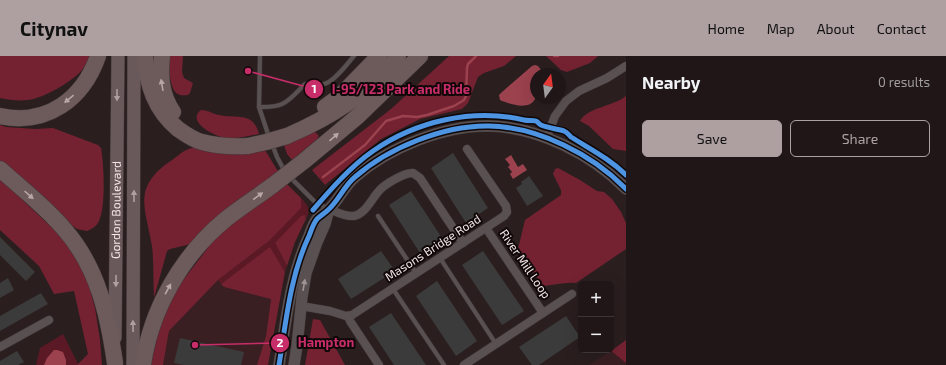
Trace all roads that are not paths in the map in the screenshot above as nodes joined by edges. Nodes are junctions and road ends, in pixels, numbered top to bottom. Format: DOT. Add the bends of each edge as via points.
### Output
graph roads {
  1 [pos="98,56"];
  2 [pos="118,56"];
  3 [pos="134,56"];
  4 [pos="145,56"];
  5 [pos="162,56"];
  6 [pos="260,56"];
  7 [pos="354,56"];
  8 [pos="379,56"];
  9 [pos="398,56"];
  10 [pos="420,56"];
  11 [pos="626,66"];
  12 [pos="260,107"];
  13 [pos="0,116"];
  14 [pos="294,133"];
  15 [pos="546,139"];
  16 [pos="228,146"];
  17 [pos="467,149"];
  18 [pos="0,169"];
  19 [pos="626,189"];
  20 [pos="329,209"];
  21 [pos="378,216"];
  22 [pos="486,228"];
  23 [pos="463,243"];
  24 [pos="440,258"];
  25 [pos="416,274"];
  26 [pos="393,289"];
  27 [pos="572,294"];
  28 [pos="301,306"];
  29 [pos="543,313"];
  30 [pos="348,316"];
  31 [pos="49,320"];
  32 [pos="496,344"];
  33 [pos="0,347"];
  34 [pos="115,364"];
  35 [pos="133,365"];
  36 [pos="142,365"];
  37 [pos="279,365"];
  38 [pos="294,365"];
  39 [pos="379,365"];
  40 [pos="444,365"];
  41 [pos="464,365"];
  1 -- 13 [label="highway, one-way" via="84,85 72,98 57,108 34,117"];
  2 -- 34 [label="main road, Gordon Boulevard, one-way"];
  35 -- 3 [label="main road, Gordon Boulevard, one-way"];
  4 -- 16 [label="highway" via="149,85 158,105 173,125 202,142"];
  16 -- 5 [label="highway, one-way" via="192,130 175,115 166,102 162,85"];
  6 -- 12 [label="lane"];
  7 -- 12 [label="lane" via="330,82 305,84 284,104 272,108"];
  8 -- 14 [label="highway" via="340,96"];
  9 -- 14 [label="highway" via="380,76 347,104"];
  36 -- 10 [label="highway, one-way, bridge" via="161,303 180,269 210,234 358,116"];
  11 -- 15 [label="street" via="579,91 566,101 555,116"];
  12 -- 20 [label="lane" via="277,157 285,171 313,200"];
  14 -- 16 [label="highway, bridge" via="248,146"];
  15 -- 19 [label="street" via="593,162"];
  15 -- 20 [label="street" via="514,129 488,126 454,130 417,141 382,158 355,177"];
  17 -- 22 [label="street, Masons Bridge Road" via="507,210 504,216"];
  18 -- 34 [label="highway, one-way" via="54,217 82,253 102,297"];
  20 -- 23 [label="street" via="348,216 358,215 383,187 405,174 413,173 420,178"];
  28 -- 20 [label="street, one-way" via="308,264"];
  20 -- 37 [label="street" via="316,220 297,266"];
  21 -- 25 [label="lane"];
  22 -- 23 [label="street, Masons Bridge Road"];
  22 -- 29 [label="street, River Mill Loop"];
  23 -- 24 [label="street, Masons Bridge Road"];
  24 -- 25 [label="street, Masons Bridge Road"];
  24 -- 32 [label="lane"];
  25 -- 26 [label="street, Masons Bridge Road"];
  26 -- 30 [label="street, Masons Bridge Road"];
  26 -- 40 [label="lane"];
  27 -- 29 [label="street, River Mill Loop"];
  28 -- 30 [label="street"];
  28 -- 38 [label="street"];
  29 -- 32 [label="street, River Mill Loop"];
  30 -- 39 [label="street"];
  31 -- 33 [label="street"];
  32 -- 41 [label="street, River Mill Loop"];
}
